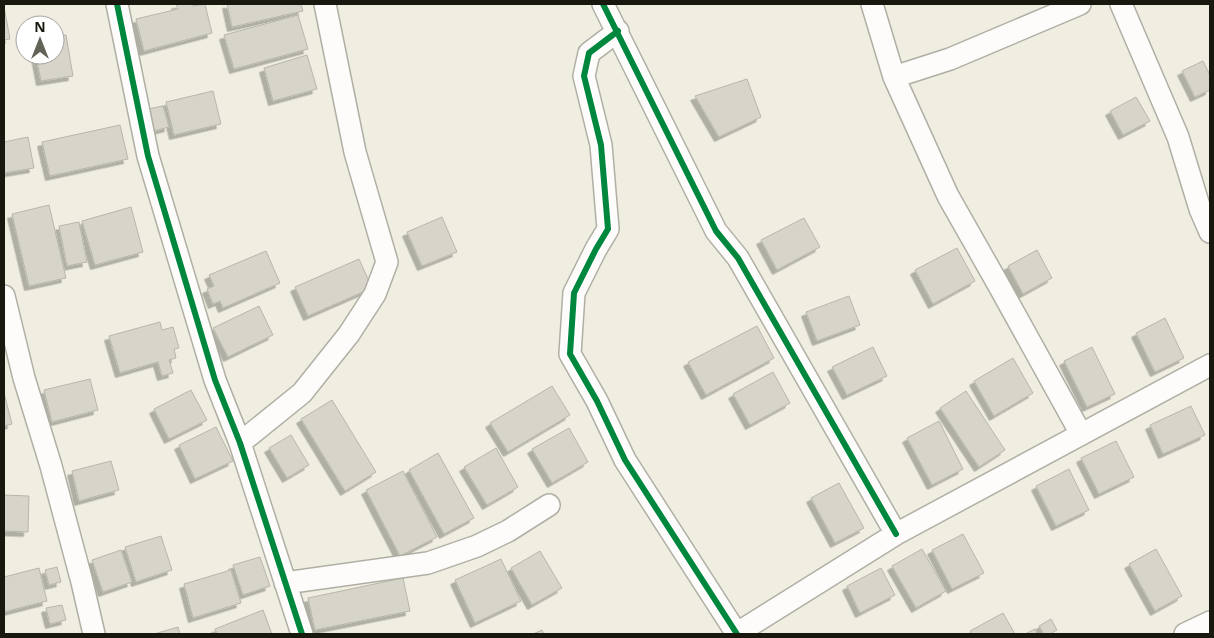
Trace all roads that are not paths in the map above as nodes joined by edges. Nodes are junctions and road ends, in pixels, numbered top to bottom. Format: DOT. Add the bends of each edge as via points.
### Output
graph roads {
  1 [pos="117,4"];
  2 [pos="324,4"];
  3 [pos="603,4"];
  4 [pos="872,4"];
  5 [pos="1080,4"];
  6 [pos="1121,4"];
  7 [pos="618,31"];
  8 [pos="894,77"];
  9 [pos="1210,232"];
  10 [pos="4,296"];
  11 [pos="1210,365"];
  12 [pos="1081,434"];
  13 [pos="240,444"];
  14 [pos="549,505"];
  15 [pos="896,534"];
  16 [pos="285,583"];
  17 [pos="1210,622"];
  18 [pos="94,634"];
  19 [pos="302,634"];
  20 [pos="737,634"];
  21 [pos="1185,634"];
  1 -- 13 [label="street" via="148,156 215,380"];
  2 -- 13 [label="street" via="356,152 387,262 375,294 349,334 302,393"];
  3 -- 7 [label="street"];
  4 -- 8 [label="street"];
  5 -- 8 [label="street" via="950,59"];
  6 -- 9 [label="street" via="1178,137"];
  7 -- 15 [label="street" via="716,231 738,258"];
  7 -- 20 [label="street" via="589,52 584,76 601,145 608,229 574,293 570,354 625,460"];
  8 -- 12 [label="street" via="948,196"];
  10 -- 18 [label="street"];
  11 -- 12 [label="street"];
  12 -- 15 [label="street"];
  13 -- 16 [label="street"];
  14 -- 16 [label="street" via="508,532 428,563"];
  15 -- 20 [label="street"];
  16 -- 19 [label="street"];
  17 -- 21 [label="street"];
}
